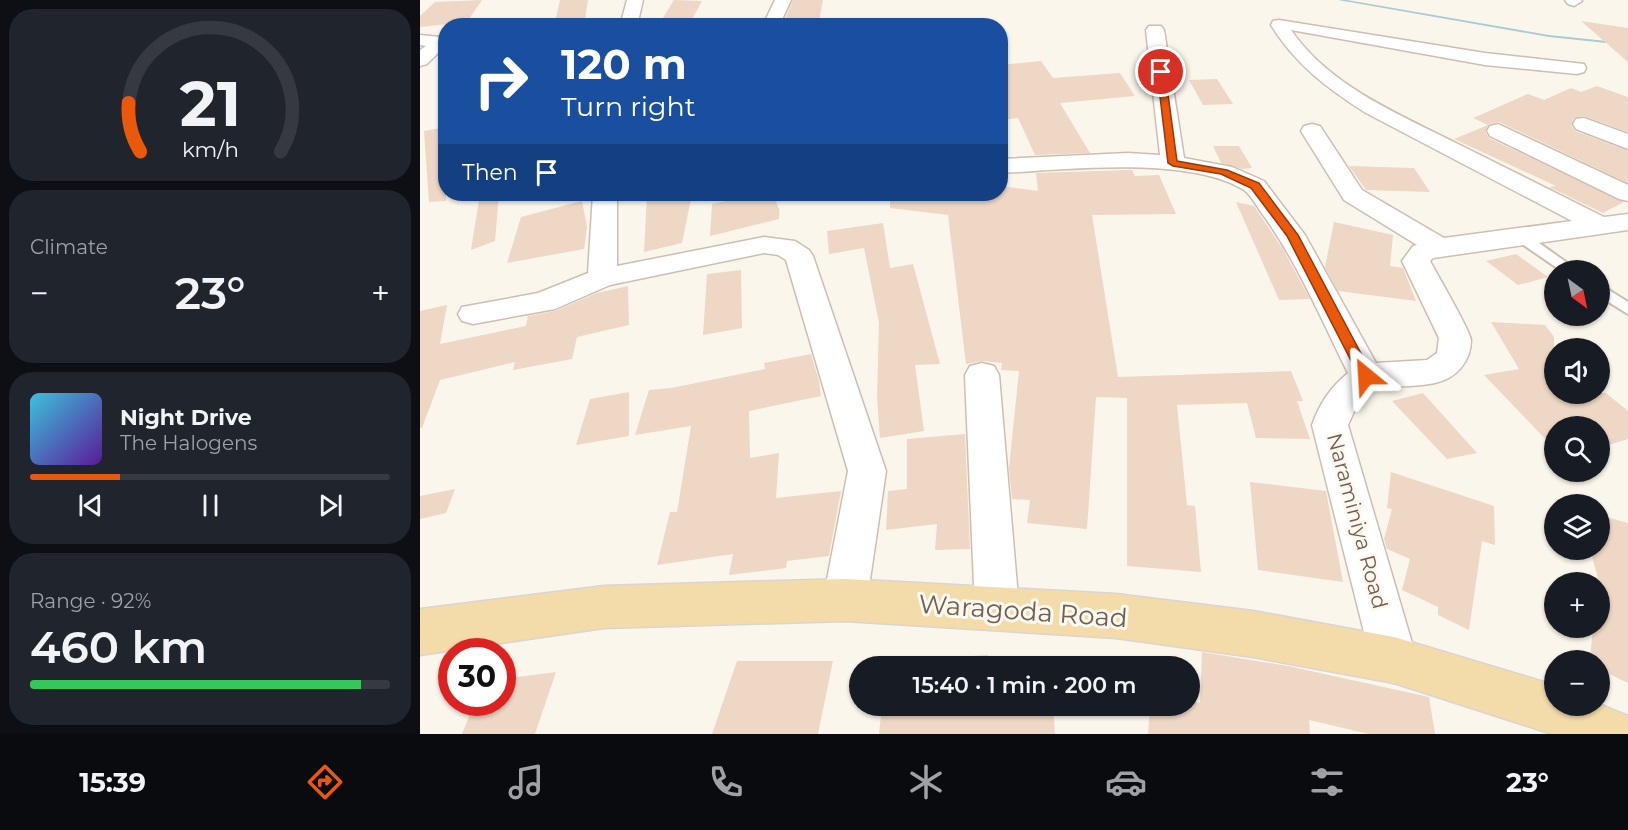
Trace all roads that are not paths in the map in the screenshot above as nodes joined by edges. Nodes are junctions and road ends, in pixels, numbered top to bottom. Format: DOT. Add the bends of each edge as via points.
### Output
graph roads {
  1 [pos="635,0"];
  2 [pos="783,0"];
  3 [pos="630,18"];
  4 [pos="775,18"];
  5 [pos="1155,30"];
  6 [pos="420,40"];
  7 [pos="420,60"];
  8 [pos="1577,68"];
  9 [pos="1584,124"];
  10 [pos="1312,131"];
  11 [pos="1498,131"];
  12 [pos="1628,142"];
  13 [pos="1173,163"];
  14 [pos="1008,166"];
  15 [pos="1628,194"];
  16 [pos="604,201"];
  17 [pos="1614,224"];
  18 [pos="1520,236"];
  19 [pos="1439,246"];
  20 [pos="1555,260"];
  21 [pos="602,278"];
  22 [pos="1610,297"];
  23 [pos="1628,309"];
  24 [pos="473,314"];
  25 [pos="982,375"];
  26 [pos="1366,376"];
  27 [pos="844,600"];
  28 [pos="997,609"];
  29 [pos="420,632"];
  30 [pos="1394,660"];
  31 [pos="1612,734"];
  1 -- 3 [label="street"];
  2 -- 4 [label="street"];
  5 -- 13 [label="street"];
  6 -- 7 [label="street" via="434,41 436,46"];
  8 -- 17 [label="street" via="1485,59 1290,24 1279,26 1311,66 1372,109"];
  9 -- 12 [label="street"];
  10 -- 19 [label="street" via="1353,195"];
  11 -- 15 [label="street"];
  13 -- 14 [label="street" via="1128,160"];
  13 -- 26 [label="street" via="1224,172 1255,186 1292,235"];
  16 -- 21 [label="street"];
  17 -- 18 [label="street"];
  18 -- 19 [label="street"];
  18 -- 20 [label="lane"];
  19 -- 26 [label="street" via="1423,252 1416,261 1455,338 1452,358 1435,371"];
  21 -- 24 [label="street" via="544,302"];
  21 -- 27 [label="street" via="764,245 777,236 799,256 867,471"];
  22 -- 23 [label="lane"];
  25 -- 28 [label="street"];
  26 -- 30 [label="street, Naraminiya Road" via="1336,408 1330,425"];
  27 -- 28 [label="main road, Waragoda Road"];
  27 -- 29 [label="main road, Waragoda Road" via="604,607"];
  28 -- 30 [label="main road, Waragoda Road" via="1116,616 1253,634"];
  30 -- 31 [label="main road, Waragoda Road" via="1537,704"];
}
